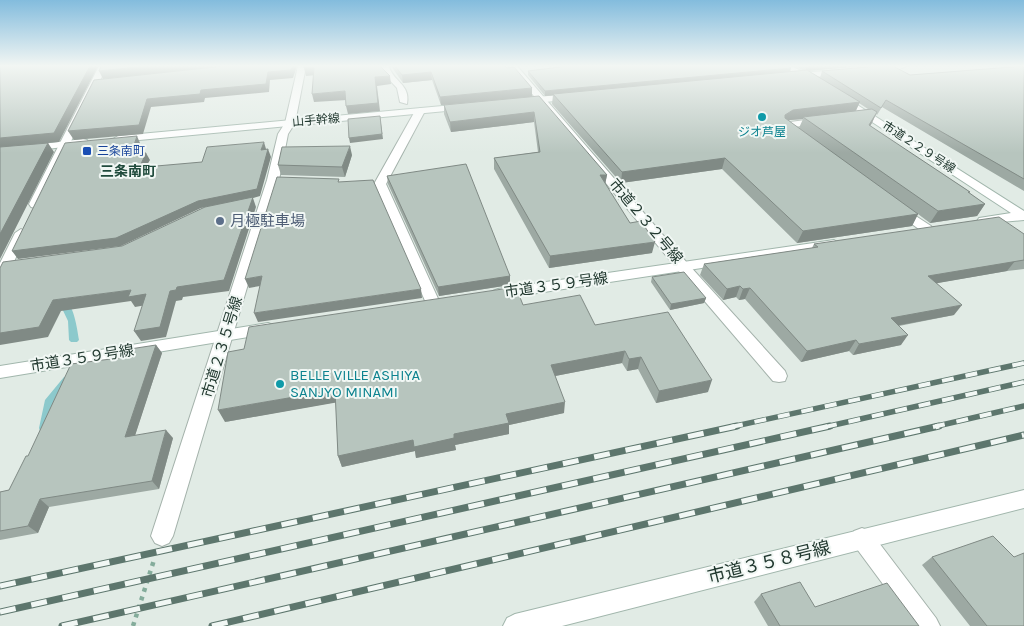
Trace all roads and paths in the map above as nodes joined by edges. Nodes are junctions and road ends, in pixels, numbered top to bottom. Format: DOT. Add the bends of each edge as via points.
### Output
graph roads {
  1 [pos="92,95"];
  2 [pos="296,95"];
  3 [pos="403,95"];
  4 [pos="539,95"];
  5 [pos="838,95"];
  6 [pos="582,96"];
  7 [pos="543,100"];
  8 [pos="404,102"];
  9 [pos="514,102"];
  10 [pos="477,106"];
  11 [pos="420,111"];
  12 [pos="870,115"];
  13 [pos="852,117"];
  14 [pos="834,119"];
  15 [pos="290,123"];
  16 [pos="802,139"];
  17 [pos="111,140"];
  18 [pos="92,142"];
  19 [pos="64,144"];
  20 [pos="0,152"];
  21 [pos="888,201"];
  22 [pos="1024,215"];
  23 [pos="966,224"];
  24 [pos="908,232"];
  25 [pos="849,241"];
  26 [pos="26,264"];
  27 [pos="683,266"];
  28 [pos="2,270"];
  29 [pos="481,296"];
  30 [pos="414,306"];
  31 [pos="282,326"];
  32 [pos="226,335"];
  33 [pos="0,372"];
  34 [pos="779,376"];
  35 [pos="1024,499"];
  36 [pos="162,536"];
  37 [pos="862,538"];
  38 [pos="133,626"];
  39 [pos="515,626"];
  40 [pos="928,626"];
  1 -- 19 [label="street"];
  2 -- 15 [label="street, 市道２３５号線"];
  3 -- 8 [label="lane"];
  4 -- 7 [label="street, 市道２３２号線"];
  5 -- 12 [label="street, 市道２２９号線"];
  6 -- 7 [label="street"];
  7 -- 9 [label="street"];
  7 -- 27 [label="street, 市道２３２号線"];
  10 -- 11 [label="street, 山手幹線"];
  11 -- 15 [label="street, 山手幹線"];
  11 -- 30 [label="street" via="375,184 438,303"];
  12 -- 13 [label="street"];
  12 -- 22 [label="street, 市道２２９号線"];
  14 -- 16 [label="street" via="787,127"];
  15 -- 17 [label="street, 山手幹線"];
  15 -- 32 [label="street, 市道２３５号線" via="283,134 277,180 262,201"];
  18 -- 19 [label="street"];
  19 -- 20 [label="street"];
  19 -- 28 [label="street"];
  21 -- 24 [label="street" via="932,229"];
  22 -- 23 [label="street"];
  25 -- 27 [label="street, 市道３５９号線"];
  26 -- 28 [label="street"];
  27 -- 29 [label="street, 市道３５９号線"];
  27 -- 34 [label="street, 市道２３２号線"];
  31 -- 32 [label="street, 市道３５９号線"];
  32 -- 33 [label="street, 市道３５９号線"];
  32 -- 36 [label="street, 市道２３５号線"];
  35 -- 37 [label="street, 市道３５８号線"];
  36 -- 38 [label="path"];
  37 -- 39 [label="street, 市道３５８号線"];
  37 -- 40 [label="street"];
}
